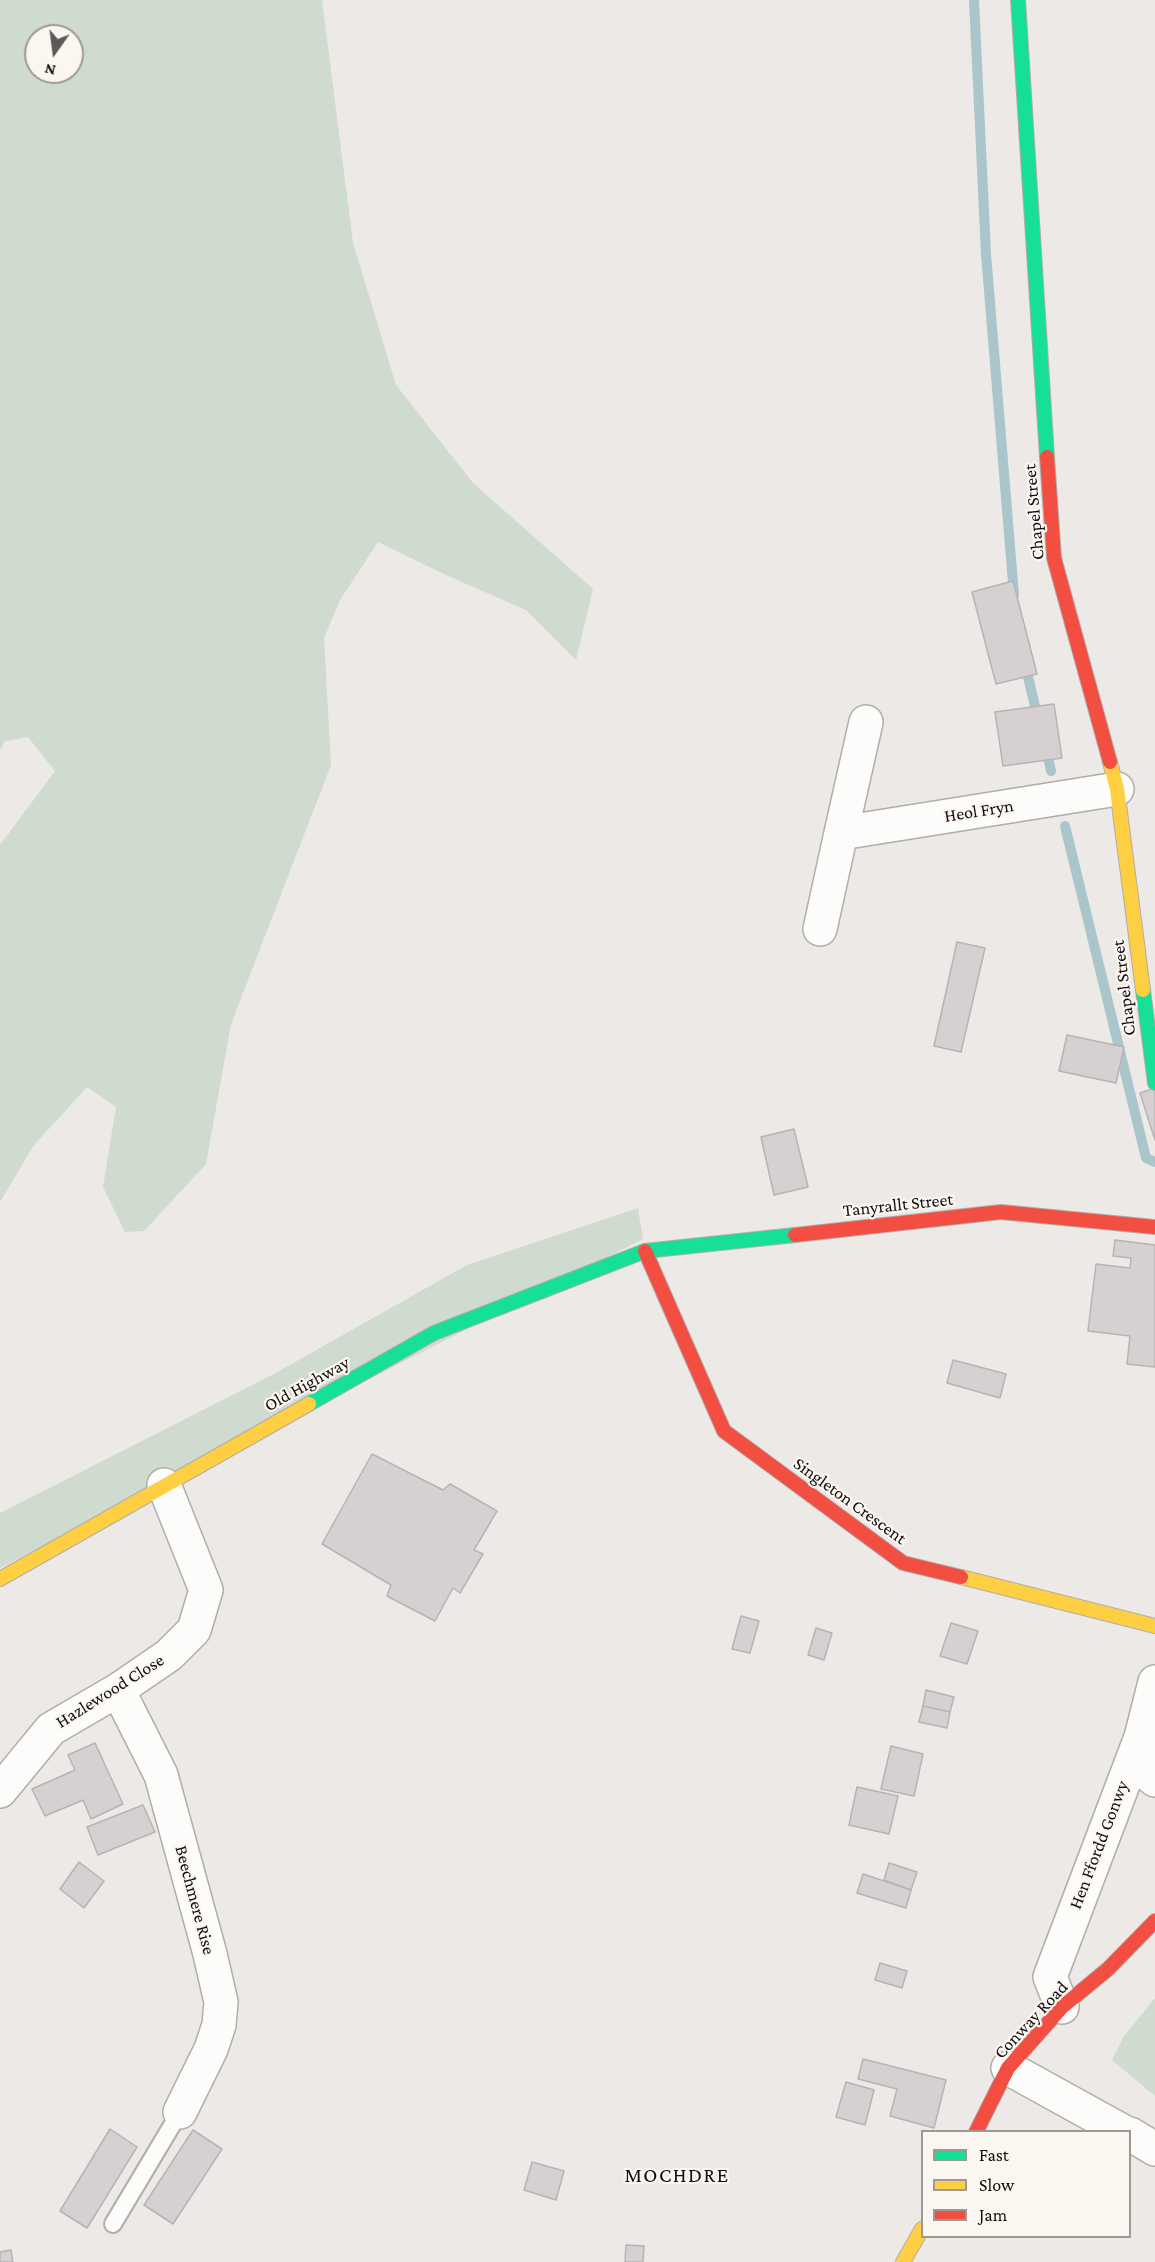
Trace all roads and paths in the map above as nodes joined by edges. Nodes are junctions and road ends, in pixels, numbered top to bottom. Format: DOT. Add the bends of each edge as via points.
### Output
graph roads {
  1 [pos="1018,0"];
  2 [pos="866,722"];
  3 [pos="1117,789"];
  4 [pos="841,832"];
  5 [pos="820,929"];
  6 [pos="1155,1083"];
  7 [pos="1155,1227"];
  8 [pos="645,1251"];
  9 [pos="164,1485"];
  10 [pos="0,1579"];
  11 [pos="1155,1626"];
  12 [pos="1155,1682"];
  13 [pos="118,1690"];
  14 [pos="1141,1737"];
  15 [pos="1155,1780"];
  16 [pos="0,1791"];
  17 [pos="1155,1921"];
  18 [pos="1062,2007"];
  19 [pos="1008,2068"];
  20 [pos="180,2112"];
  21 [pos="977,2130"];
  22 [pos="1120,2130"];
  23 [pos="1131,2135"];
  24 [pos="1155,2148"];
  25 [pos="113,2224"];
  26 [pos="921,2231"];
  27 [pos="903,2262"];
  1 -- 3 [label="street, Chapel Street" via="1054,558"];
  2 -- 4 [label="street"];
  3 -- 4 [label="street, Heol Fryn"];
  3 -- 6 [label="street, Chapel Street"];
  4 -- 5 [label="street"];
  7 -- 8 [label="street, Tanyrallt Street" via="1001,1212"];
  8 -- 9 [label="street, Old Highway" via="434,1333"];
  8 -- 11 [label="street, Singleton Crescent" via="724,1431 903,1563"];
  9 -- 10 [label="street, Old Highway"];
  9 -- 13 [label="street, Hazlewood Close" via="206,1590 194,1630 169,1655"];
  12 -- 14 [label="street, Hen Ffordd Gonwy"];
  13 -- 16 [label="street, Hazlewood Close" via="51,1729"];
  13 -- 20 [label="street, Beechmere Rise" via="161,1775 221,2002 211,2049"];
  14 -- 15 [label="street" via="1145,1772"];
  14 -- 18 [label="street, Hen Ffordd Gonwy" via="1050,1977"];
  17 -- 18 [label="street, Conway Road" via="1108,1969"];
  18 -- 19 [label="street, Conway Road"];
  19 -- 21 [label="street, Conway Road"];
  19 -- 22 [label="street"];
  20 -- 25 [label="lane"];
  23 -- 24 [label="street"];
  26 -- 27 [label="street"];
}
